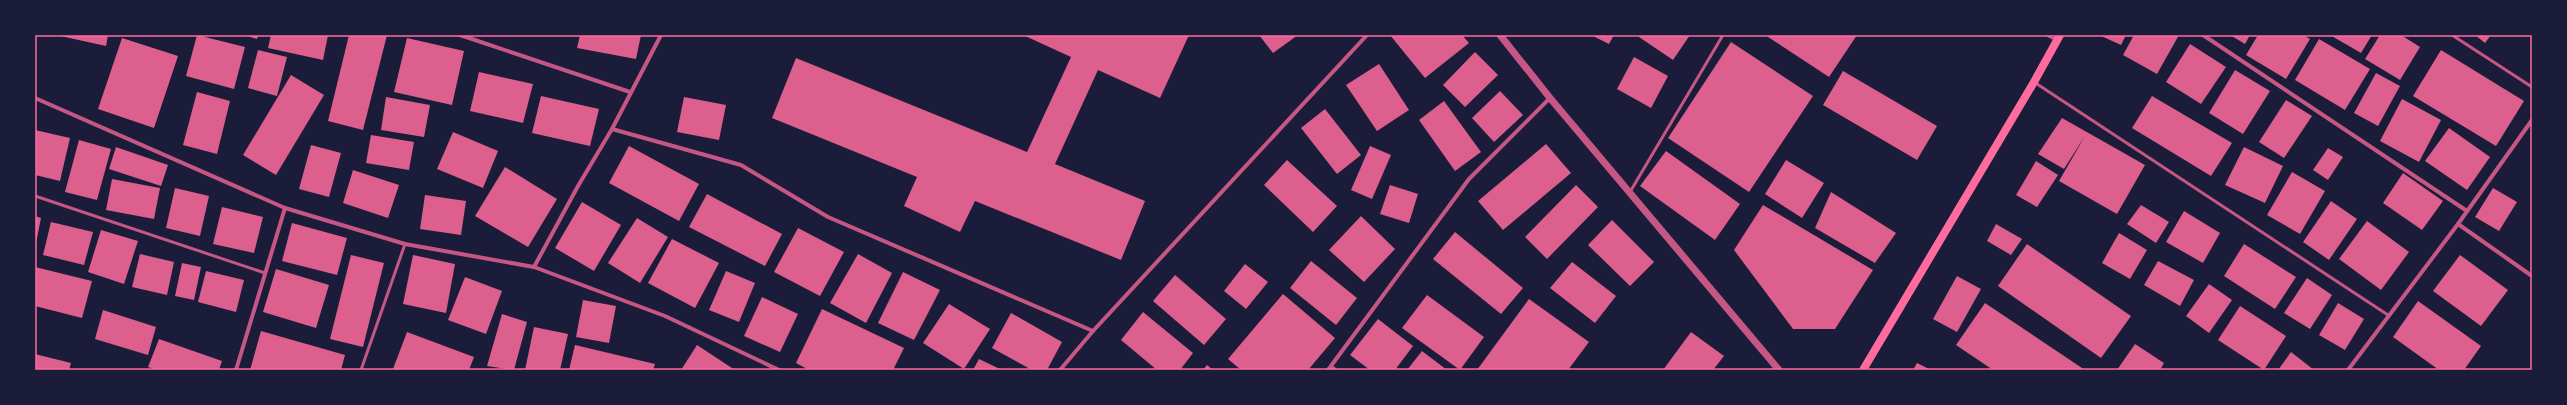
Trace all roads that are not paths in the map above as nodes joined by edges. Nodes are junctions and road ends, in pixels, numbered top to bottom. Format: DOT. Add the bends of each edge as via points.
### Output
graph roads {
  1 [pos="460,35"];
  2 [pos="661,35"];
  3 [pos="1367,35"];
  4 [pos="1500,35"];
  5 [pos="1723,35"];
  6 [pos="2047,35"];
  7 [pos="2203,35"];
  8 [pos="2452,35"];
  9 [pos="2058,38"];
  10 [pos="2034,82"];
  11 [pos="2532,87"];
  12 [pos="630,92"];
  13 [pos="35,98"];
  14 [pos="1550,98"];
  15 [pos="2532,120"];
  16 [pos="612,129"];
  17 [pos="1630,192"];
  18 [pos="35,196"];
  19 [pos="285,208"];
  20 [pos="2467,211"];
  21 [pos="2458,224"];
  22 [pos="405,244"];
  23 [pos="534,267"];
  24 [pos="264,273"];
  25 [pos="2532,276"];
  26 [pos="2388,315"];
  27 [pos="1093,331"];
  28 [pos="1331,366"];
  29 [pos="236,370"];
  30 [pos="361,370"];
  31 [pos="779,370"];
  32 [pos="1060,370"];
  33 [pos="1328,370"];
  34 [pos="1336,370"];
  35 [pos="1779,370"];
  36 [pos="1863,370"];
  37 [pos="2348,370"];
  1 -- 12 [label="street"];
  2 -- 12 [label="street"];
  3 -- 27 [label="street"];
  4 -- 14 [label="street"];
  5 -- 17 [label="lane"];
  6 -- 9 [label="lane"];
  7 -- 20 [label="street"];
  8 -- 11 [label="lane"];
  9 -- 10 [label="main road"];
  10 -- 26 [label="lane"];
  10 -- 36 [label="main road"];
  12 -- 16 [label="street"];
  13 -- 19 [label="street"];
  14 -- 17 [label="street"];
  14 -- 28 [label="street" via="1469,179"];
  15 -- 20 [label="street"];
  16 -- 23 [label="street"];
  16 -- 27 [label="street" via="741,165 828,217"];
  17 -- 35 [label="street"];
  18 -- 24 [label="lane"];
  19 -- 22 [label="street"];
  19 -- 24 [label="street"];
  20 -- 21 [label="street"];
  21 -- 25 [label="street"];
  21 -- 26 [label="street"];
  22 -- 23 [label="street"];
  22 -- 30 [label="lane"];
  23 -- 31 [label="street" via="665,316"];
  24 -- 29 [label="street"];
  26 -- 37 [label="street"];
  27 -- 32 [label="street"];
  28 -- 33 [label="street"];
  28 -- 34 [label="lane"];
}
